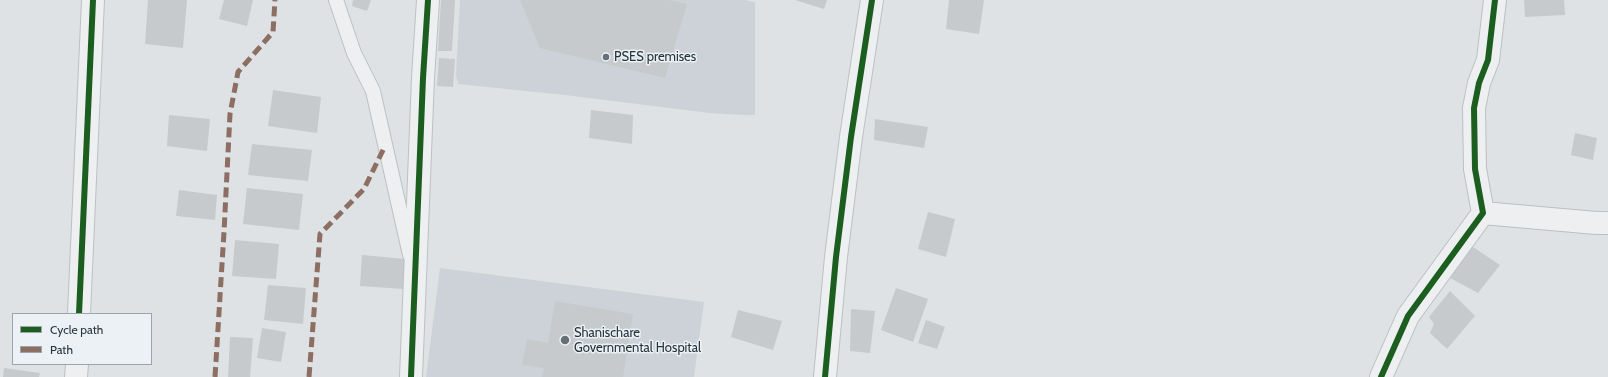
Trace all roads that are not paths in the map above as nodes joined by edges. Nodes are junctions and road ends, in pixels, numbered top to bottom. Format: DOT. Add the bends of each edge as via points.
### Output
graph roads {
  1 [pos="93,0"];
  2 [pos="336,0"];
  3 [pos="428,0"];
  4 [pos="872,0"];
  5 [pos="1495,0"];
  6 [pos="1483,213"];
  7 [pos="1608,223"];
  8 [pos="415,276"];
  9 [pos="79,313"];
  10 [pos="76,365"];
  11 [pos="76,377"];
  12 [pos="411,377"];
  13 [pos="825,377"];
  14 [pos="1381,377"];
  1 -- 9 [label="street"];
  2 -- 8 [label="lane" via="354,53 373,91"];
  3 -- 8 [label="street"];
  4 -- 13 [label="street" via="851,137"];
  5 -- 6 [label="street" via="1488,60 1479,83 1474,108 1475,169"];
  6 -- 7 [label="street"];
  6 -- 14 [label="street" via="1408,316"];
  8 -- 12 [label="street"];
  10 -- 11 [label="street"];
}
